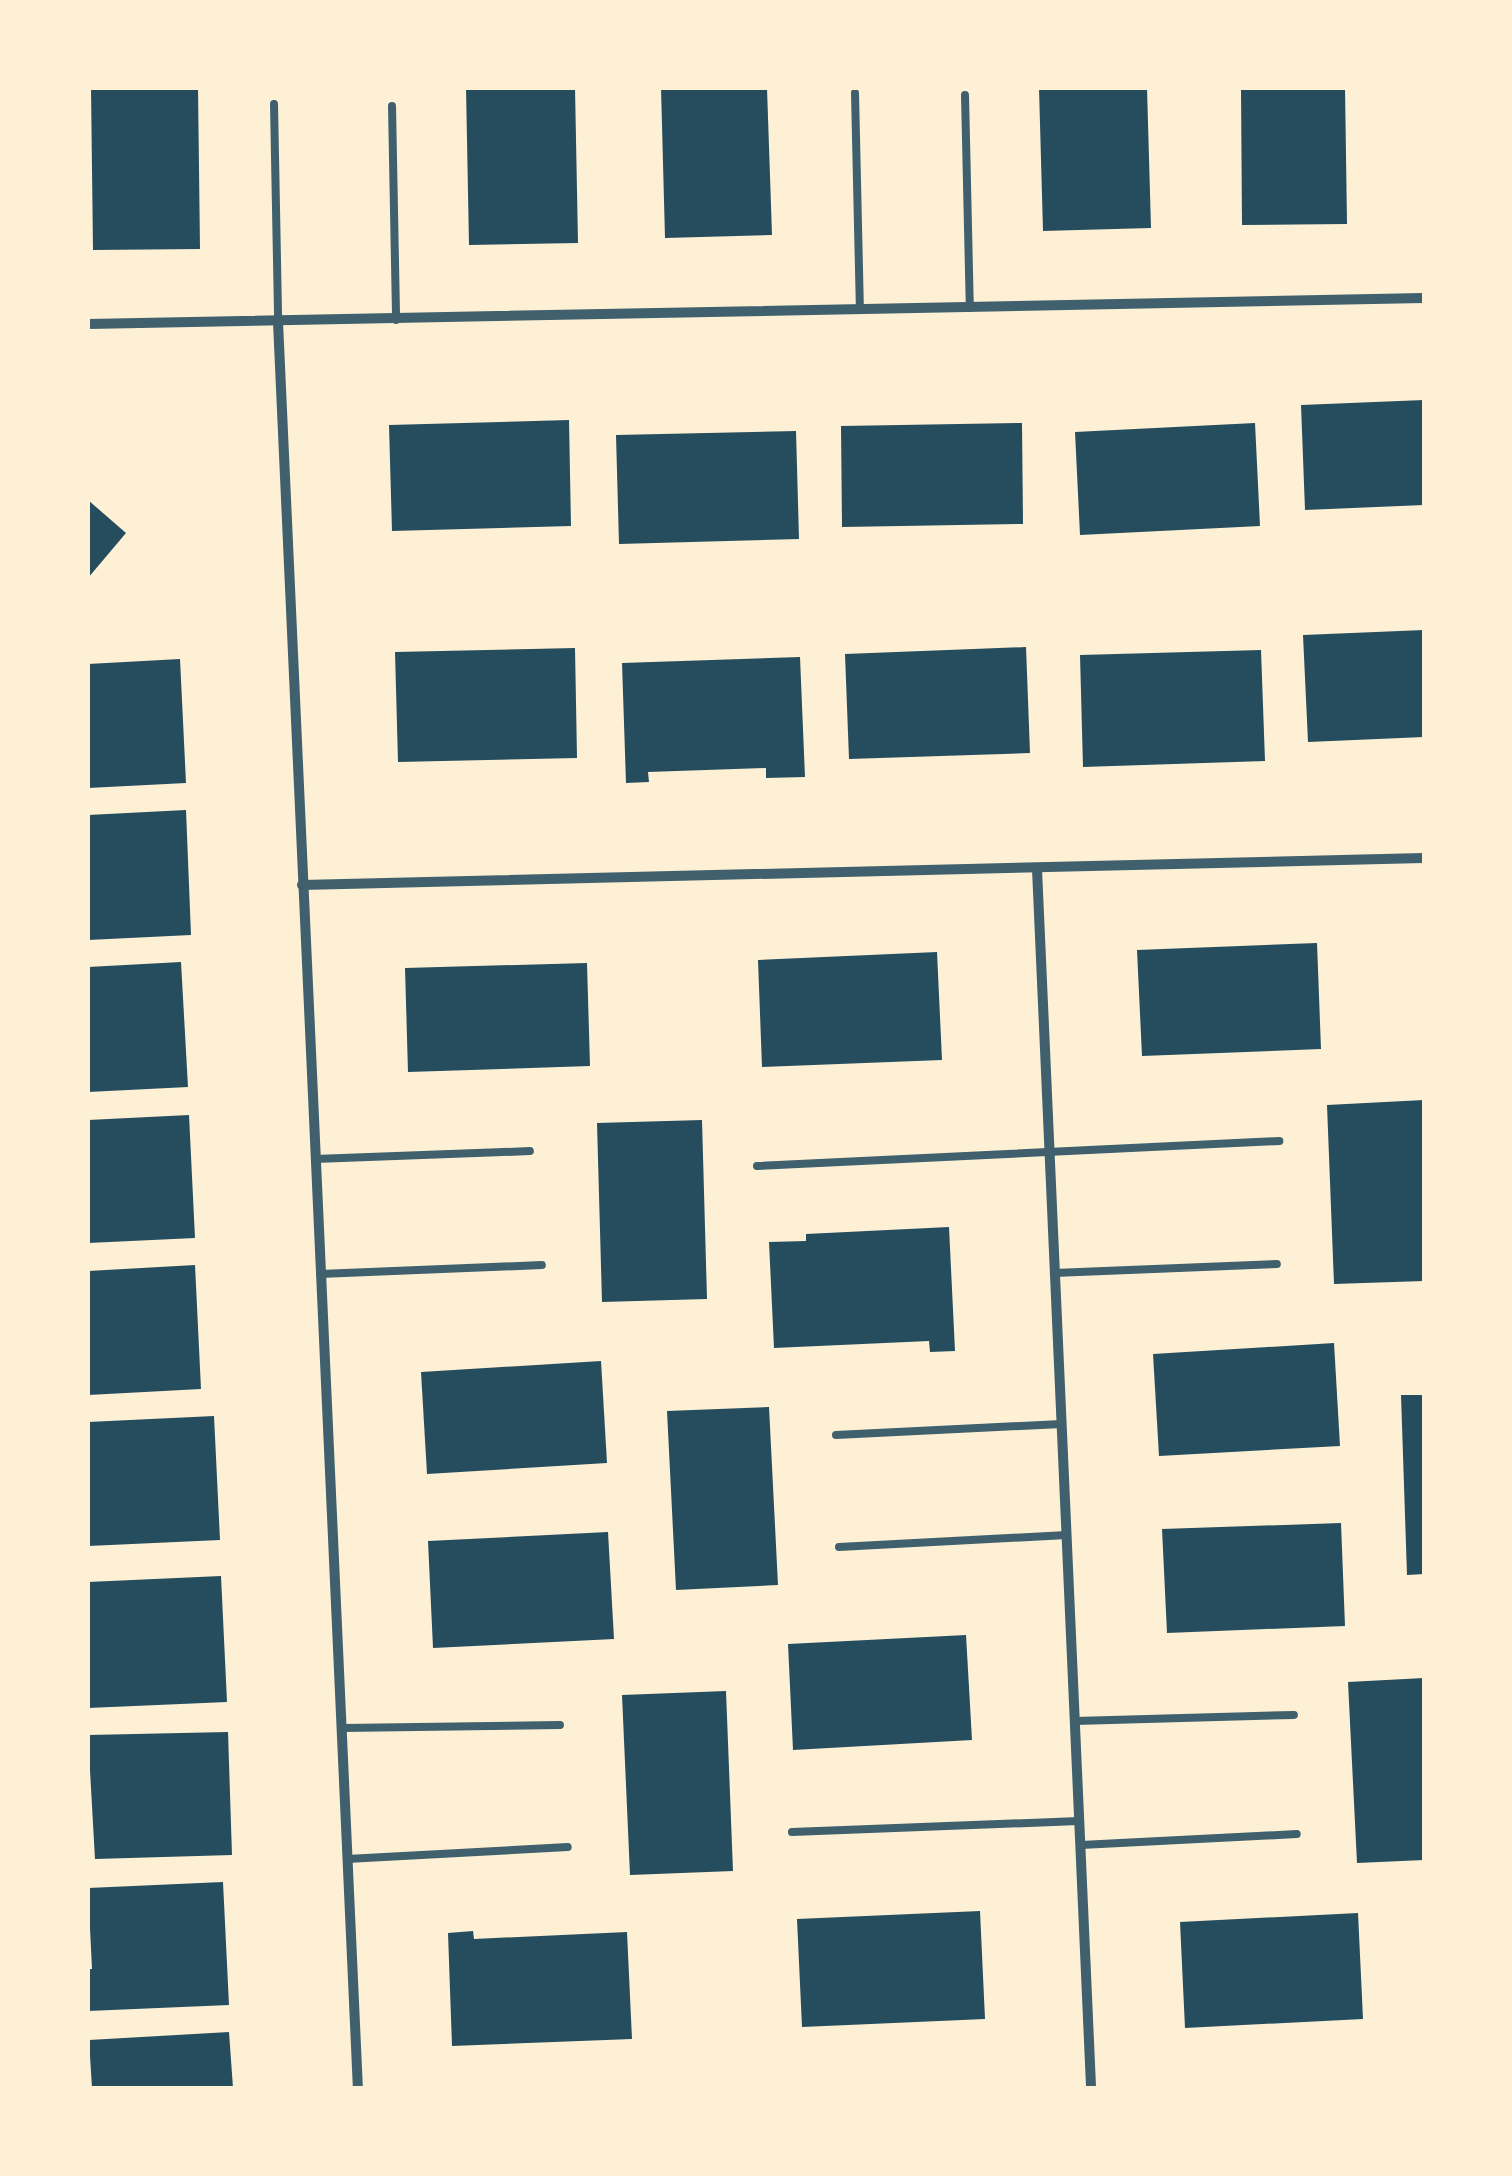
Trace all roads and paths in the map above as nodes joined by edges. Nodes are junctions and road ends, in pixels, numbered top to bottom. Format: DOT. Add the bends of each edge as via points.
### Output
graph roads {
  1 [pos="855,93"];
  2 [pos="965,94"];
  3 [pos="274,104"];
  4 [pos="392,106"];
  5 [pos="1424,298"];
  6 [pos="970,308"];
  7 [pos="860,310"];
  8 [pos="396,320"];
  9 [pos="278,322"];
  10 [pos="88,324"];
  11 [pos="1424,858"];
  12 [pos="1036,869"];
  13 [pos="302,885"];
  14 [pos="1279,1142"];
  15 [pos="530,1151"];
  16 [pos="1050,1152"];
  17 [pos="315,1159"];
  18 [pos="757,1166"];
  19 [pos="1277,1264"];
  20 [pos="542,1265"];
  21 [pos="1054,1273"];
  22 [pos="320,1274"];
  23 [pos="1062,1424"];
  24 [pos="836,1435"];
  25 [pos="1066,1535"];
  26 [pos="840,1547"];
  27 [pos="1294,1715"];
  28 [pos="1075,1721"];
  29 [pos="560,1725"];
  30 [pos="342,1728"];
  31 [pos="1079,1821"];
  32 [pos="792,1832"];
  33 [pos="1297,1834"];
  34 [pos="1080,1845"];
  35 [pos="568,1848"];
  36 [pos="347,1858"];
  37 [pos="358,2088"];
  38 [pos="1091,2088"];
  1 -- 7 [label="lane"];
  2 -- 6 [label="lane"];
  3 -- 9 [label="lane"];
  4 -- 8 [label="lane"];
  5 -- 6 [label="street"];
  6 -- 7 [label="street"];
  7 -- 8 [label="street"];
  8 -- 9 [label="street"];
  9 -- 10 [label="street"];
  9 -- 13 [label="street"];
  11 -- 12 [label="street"];
  12 -- 13 [label="street"];
  12 -- 16 [label="street"];
  13 -- 17 [label="street"];
  14 -- 16 [label="lane"];
  15 -- 17 [label="lane"];
  16 -- 18 [label="lane"];
  16 -- 21 [label="street"];
  17 -- 22 [label="street"];
  19 -- 21 [label="lane"];
  20 -- 22 [label="lane"];
  21 -- 23 [label="street"];
  22 -- 30 [label="street"];
  23 -- 24 [label="lane"];
  23 -- 25 [label="street"];
  25 -- 26 [label="lane"];
  25 -- 28 [label="street"];
  27 -- 28 [label="lane"];
  28 -- 31 [label="street"];
  29 -- 30 [label="lane"];
  30 -- 36 [label="street"];
  31 -- 32 [label="lane"];
  31 -- 34 [label="street"];
  33 -- 34 [label="lane"];
  34 -- 38 [label="street"];
  35 -- 36 [label="lane"];
  36 -- 37 [label="street"];
}
